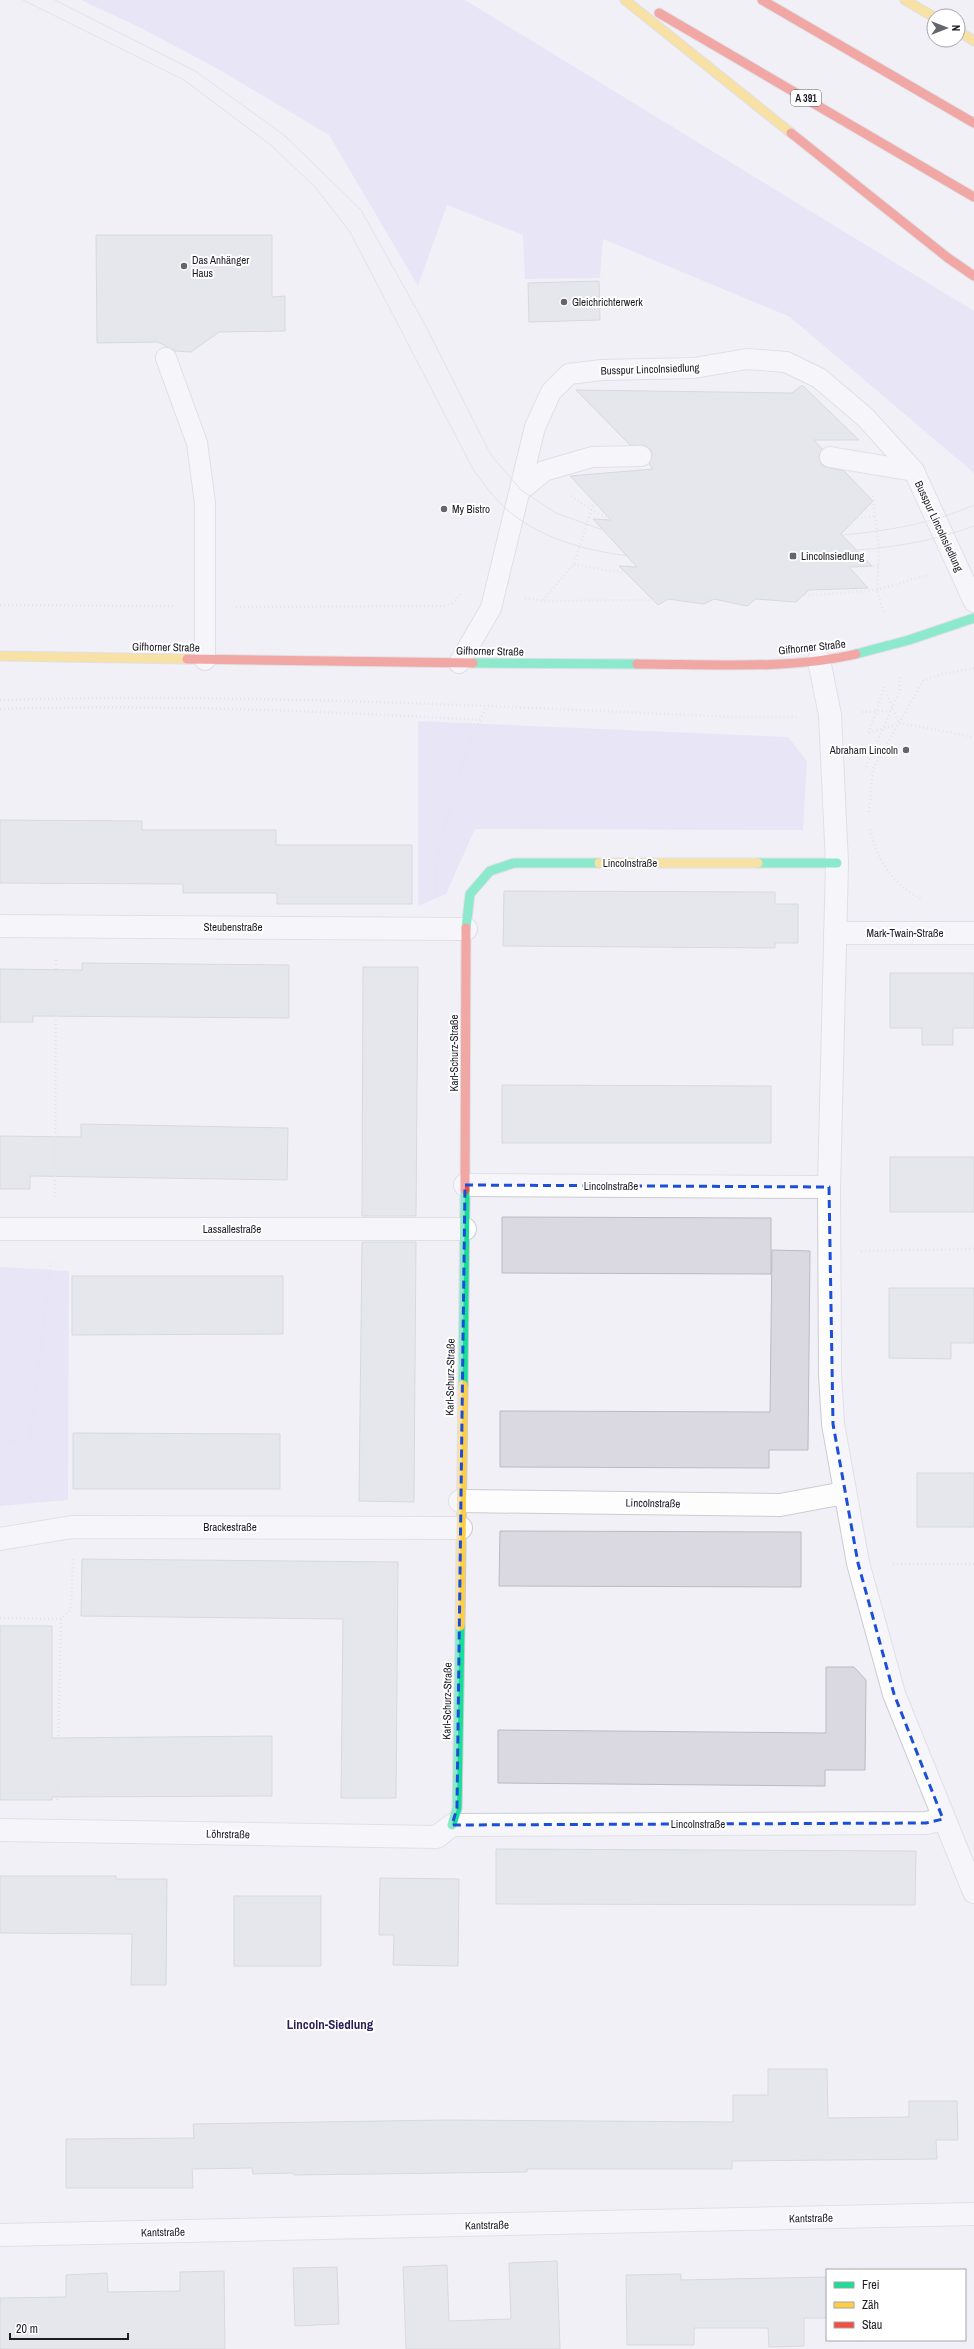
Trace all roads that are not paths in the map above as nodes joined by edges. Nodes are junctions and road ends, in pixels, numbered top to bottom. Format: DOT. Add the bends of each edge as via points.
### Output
graph roads {
  1 [pos="625,0"];
  2 [pos="637,0"];
  3 [pos="762,0"];
  4 [pos="904,0"];
  5 [pos="926,12"];
  6 [pos="974,123"];
  7 [pos="974,197"];
  8 [pos="974,276"];
  9 [pos="166,358"];
  10 [pos="641,456"];
  11 [pos="830,457"];
  12 [pos="914,471"];
  13 [pos="521,490"];
  14 [pos="974,602"];
  15 [pos="974,618"];
  16 [pos="0,656"];
  17 [pos="205,660"];
  18 [pos="819,660"];
  19 [pos="459,663"];
  20 [pos="837,863"];
  21 [pos="0,926"];
  22 [pos="466,929"];
  23 [pos="835,933"];
  24 [pos="974,933"];
  25 [pos="465,1184"];
  26 [pos="829,1187"];
  27 [pos="0,1229"];
  28 [pos="465,1229"];
  29 [pos="844,1493"];
  30 [pos="460,1501"];
  31 [pos="461,1528"];
  32 [pos="0,1539"];
  33 [pos="943,1819"];
  34 [pos="452,1825"];
  35 [pos="0,1830"];
  36 [pos="974,1892"];
  37 [pos="974,2214"];
  38 [pos="0,2235"];
  1 -- 8 [label="main road" via="948,258"];
  2 -- 7 [label="main road, A 391"];
  3 -- 6 [label="main road"];
  4 -- 5 [label="main road"];
  9 -- 17 [label="lane" via="197,443 204,503"];
  10 -- 13 [label="lane" via="592,457 544,471"];
  11 -- 12 [label="lane, Busspur Lincolnsiedlung"];
  12 -- 13 [label="lane, Busspur Lincolnsiedlung" via="865,417 819,378 786,362 747,359 694,368 602,370 569,374 551,392 535,427"];
  12 -- 14 [label="lane, Busspur Lincolnsiedlung"];
  13 -- 19 [label="lane, Busspur Lincolnsiedlung" via="491,608"];
  15 -- 18 [label="main road, Gifhorner Straße" via="893,644"];
  16 -- 17 [label="main road, Gifhorner Straße"];
  17 -- 19 [label="main road, Gifhorner Straße"];
  18 -- 19 [label="main road, Gifhorner Straße" via="752,664"];
  18 -- 20 [label="street" via="830,715"];
  20 -- 22 [label="main road, Lincolnstraße" via="514,863 490,871 470,894"];
  20 -- 23 [label="street"];
  21 -- 22 [label="street, Steubenstraße"];
  22 -- 25 [label="main road, Karl-Schurz-Straße"];
  23 -- 24 [label="street, Mark-Twain-Straße"];
  23 -- 26 [label="street"];
  25 -- 26 [label="street, Lincolnstraße"];
  25 -- 28 [label="main road, Karl-Schurz-Straße"];
  26 -- 29 [label="street" via="830,1374 833,1424"];
  27 -- 28 [label="street, Lassallestraße"];
  28 -- 30 [label="main road, Karl-Schurz-Straße"];
  29 -- 30 [label="street, Lincolnstraße" via="780,1504"];
  29 -- 33 [label="street" via="858,1563 894,1694"];
  30 -- 31 [label="main road, Karl-Schurz-Straße"];
  31 -- 32 [label="street, Brackestraße" via="72,1527"];
  31 -- 34 [label="main road, Karl-Schurz-Straße" via="457,1808"];
  33 -- 34 [label="street, Lincolnstraße" via="926,1823"];
  33 -- 36 [label="street"];
  34 -- 35 [label="street, Löhrstraße" via="437,1837"];
  37 -- 38 [label="street, Kantstraße"];
}
